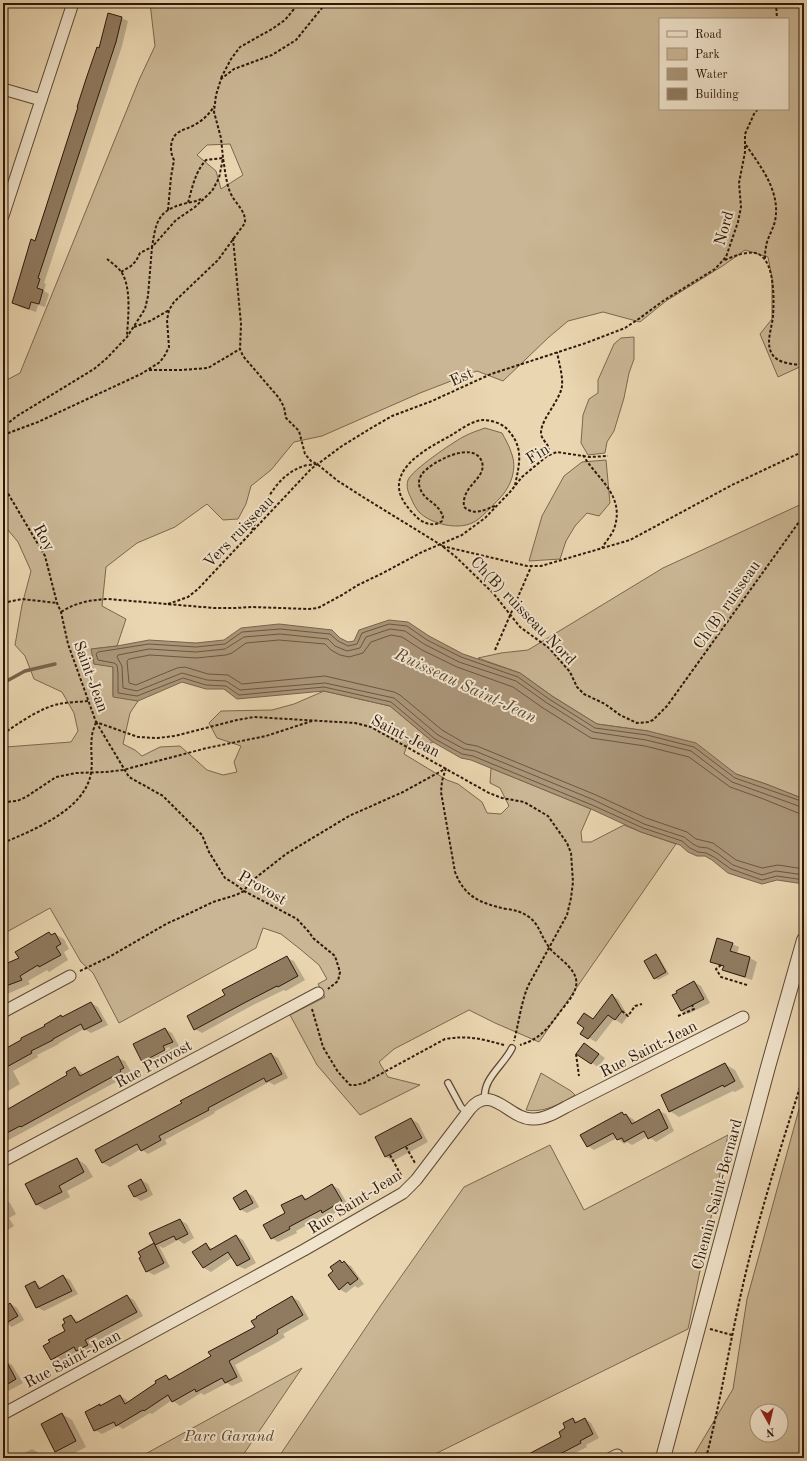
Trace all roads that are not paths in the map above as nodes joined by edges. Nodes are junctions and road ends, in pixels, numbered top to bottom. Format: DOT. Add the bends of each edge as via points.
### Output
graph roads {
  1 [pos="73,3"];
  2 [pos="3,88"];
  3 [pos="41,100"];
  4 [pos="3,216"];
  5 [pos="803,949"];
  6 [pos="70,976"];
  7 [pos="318,993"];
  8 [pos="3,1012"];
  9 [pos="743,1017"];
  10 [pos="512,1048"];
  11 [pos="448,1083"];
  12 [pos="485,1099"];
  13 [pos="466,1114"];
  14 [pos="3,1161"];
  15 [pos="3,1414"];
  16 [pos="663,1458"];
  1 -- 3 [label="street"];
  2 -- 3 [label="street"];
  3 -- 4 [label="street"];
  5 -- 16 [label="street, Chemin Saint-Bernard"];
  6 -- 8 [label="street"];
  7 -- 14 [label="street, Rue Provost"];
  9 -- 12 [label="street, Rue Saint-Jean" via="566,1107 534,1120"];
  10 -- 12 [label="lane" via="487,1084"];
  11 -- 13 [label="lane"];
  12 -- 13 [label="street, Rue Saint-Jean" via="474,1104"];
  13 -- 15 [label="street, Rue Saint-Jean" via="408,1188 391,1200"];
}
